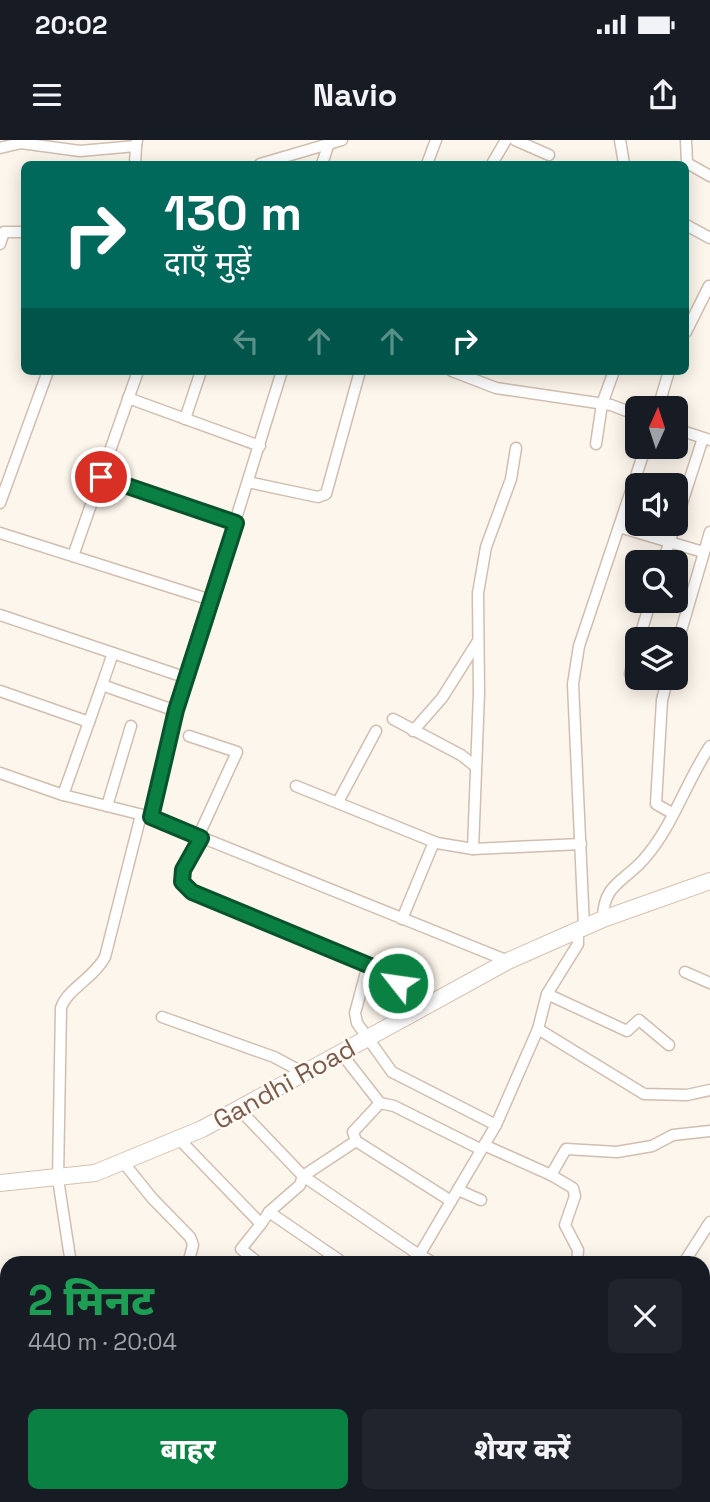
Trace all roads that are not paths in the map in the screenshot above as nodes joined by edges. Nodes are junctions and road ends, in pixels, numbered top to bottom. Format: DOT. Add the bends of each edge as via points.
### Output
graph roads {
  1 [pos="342,140"];
  2 [pos="436,140"];
  3 [pos="506,140"];
  4 [pos="515,140"];
  5 [pos="620,140"];
  6 [pos="686,140"];
  7 [pos="21,141"];
  8 [pos="330,142"];
  9 [pos="136,143"];
  10 [pos="81,146"];
  11 [pos="0,148"];
  12 [pos="549,155"];
  13 [pos="135,161"];
  14 [pos="276,161"];
  15 [pos="323,161"];
  16 [pos="427,161"];
  17 [pos="494,161"];
  18 [pos="624,161"];
  19 [pos="687,161"];
  20 [pos="689,164"];
  21 [pos="710,176"];
  22 [pos="0,219"];
  23 [pos="689,227"];
  24 [pos="4,232"];
  25 [pos="21,232"];
  26 [pos="710,239"];
  27 [pos="0,244"];
  28 [pos="709,285"];
  29 [pos="689,326"];
  30 [pos="47,375"];
  31 [pos="137,375"];
  32 [pos="200,375"];
  33 [pos="281,375"];
  34 [pos="359,375"];
  35 [pos="463,375"];
  36 [pos="613,375"];
  37 [pos="668,375"];
  38 [pos="662,396"];
  39 [pos="128,398"];
  40 [pos="603,404"];
  41 [pos="625,411"];
  42 [pos="186,419"];
  43 [pos="688,433"];
  44 [pos="706,439"];
  45 [pos="596,444"];
  46 [pos="260,446"];
  47 [pos="516,447"];
  48 [pos="642,459"];
  49 [pos="101,477"];
  50 [pos="248,482"];
  51 [pos="0,503"];
  52 [pos="236,523"];
  53 [pos="619,527"];
  54 [pos="710,532"];
  55 [pos="0,533"];
  56 [pos="669,544"];
  57 [pos="667,550"];
  58 [pos="703,552"];
  59 [pos="73,556"];
  60 [pos="211,600"];
  61 [pos="0,615"];
  62 [pos="682,627"];
  63 [pos="478,641"];
  64 [pos="113,653"];
  65 [pos="187,678"];
  66 [pos="102,685"];
  67 [pos="665,690"];
  68 [pos="0,691"];
  69 [pos="176,710"];
  70 [pos="393,719"];
  71 [pos="89,722"];
  72 [pos="131,726"];
  73 [pos="376,731"];
  74 [pos="412,731"];
  75 [pos="189,736"];
  76 [pos="710,746"];
  77 [pos="475,766"];
  78 [pos="0,773"];
  79 [pos="296,786"];
  80 [pos="63,795"];
  81 [pos="338,802"];
  82 [pos="107,806"];
  83 [pos="672,813"];
  84 [pos="146,816"];
  85 [pos="199,837"];
  86 [pos="434,842"];
  87 [pos="581,844"];
  88 [pos="473,849"];
  89 [pos="710,881"];
  90 [pos="402,919"];
  91 [pos="603,919"];
  92 [pos="581,928"];
  93 [pos="508,961"];
  94 [pos="368,965"];
  95 [pos="685,972"];
  96 [pos="710,983"];
  97 [pos="547,994"];
  98 [pos="423,1008"];
  99 [pos="162,1017"];
  100 [pos="538,1029"];
  101 [pos="368,1038"];
  102 [pos="669,1045"];
  103 [pos="341,1053"];
  104 [pos="304,1073"];
  105 [pos="710,1090"];
  106 [pos="380,1103"];
  107 [pos="239,1109"];
  108 [pos="496,1125"];
  109 [pos="710,1131"];
  110 [pos="180,1139"];
  111 [pos="356,1141"];
  112 [pos="482,1147"];
  113 [pos="123,1162"];
  114 [pos="551,1175"];
  115 [pos="303,1176"];
  116 [pos="58,1178"];
  117 [pos="0,1183"];
  118 [pos="458,1189"];
  119 [pos="481,1200"];
  120 [pos="451,1202"];
  121 [pos="269,1212"];
  122 [pos="261,1224"];
  123 [pos="708,1230"];
  124 [pos="70,1256"];
  125 [pos="190,1256"];
  126 [pos="249,1256"];
  127 [pos="333,1256"];
  128 [pos="412,1256"];
  129 [pos="418,1256"];
  130 [pos="578,1256"];
  131 [pos="689,1256"];
  1 -- 8 [label="street"];
  2 -- 16 [label="street"];
  3 -- 17 [label="street"];
  4 -- 12 [label="street"];
  5 -- 18 [label="street"];
  6 -- 19 [label="street"];
  7 -- 10 [label="street"];
  7 -- 11 [label="street"];
  8 -- 14 [label="street"];
  8 -- 15 [label="street"];
  9 -- 10 [label="street"];
  9 -- 13 [label="street"];
  20 -- 21 [label="street"];
  22 -- 24 [label="street"];
  23 -- 26 [label="street"];
  24 -- 25 [label="street"];
  24 -- 27 [label="street"];
  28 -- 29 [label="street"];
  30 -- 51 [label="street"];
  31 -- 39 [label="street"];
  32 -- 42 [label="street"];
  33 -- 46 [label="street"];
  34 -- 50 [label="street" via="326,494 318,497"];
  35 -- 40 [label="street" via="496,388"];
  36 -- 40 [label="street"];
  37 -- 38 [label="street"];
  39 -- 42 [label="street"];
  39 -- 49 [label="street"];
  40 -- 41 [label="street"];
  40 -- 45 [label="street"];
  42 -- 46 [label="street"];
  43 -- 44 [label="street"];
  44 -- 56 [label="street"];
  46 -- 50 [label="street"];
  47 -- 63 [label="street" via="486,548 478,593"];
  48 -- 53 [label="street"];
  49 -- 52 [label="street"];
  49 -- 59 [label="street"];
  50 -- 52 [label="street"];
  52 -- 60 [label="street"];
  53 -- 56 [label="street"];
  53 -- 87 [label="street" via="579,646 573,684"];
  54 -- 58 [label="street"];
  55 -- 59 [label="street"];
  56 -- 57 [label="street"];
  56 -- 58 [label="street"];
  58 -- 62 [label="street"];
  59 -- 60 [label="street"];
  60 -- 65 [label="street"];
  61 -- 64 [label="street"];
  63 -- 74 [label="street" via="442,698"];
  63 -- 77 [label="street"];
  64 -- 65 [label="street"];
  64 -- 66 [label="street"];
  65 -- 69 [label="street"];
  66 -- 69 [label="street"];
  66 -- 71 [label="street"];
  67 -- 83 [label="street" via="656,804"];
  68 -- 71 [label="street"];
  69 -- 84 [label="street"];
  70 -- 74 [label="street"];
  71 -- 80 [label="street"];
  72 -- 82 [label="street"];
  73 -- 81 [label="street"];
  74 -- 77 [label="street"];
  75 -- 85 [label="street" via="237,752"];
  76 -- 83 [label="street"];
  77 -- 88 [label="street"];
  78 -- 80 [label="street"];
  79 -- 81 [label="street"];
  80 -- 82 [label="street"];
  81 -- 86 [label="street"];
  82 -- 84 [label="street"];
  83 -- 91 [label="street" via="642,861 612,887 603,904"];
  84 -- 85 [label="street"];
  84 -- 116 [label="street" via="105,957 98,970 64,998 61,1007"];
  85 -- 90 [label="street"];
  85 -- 94 [label="street" via="183,870 182,882 192,892"];
  86 -- 88 [label="street"];
  86 -- 90 [label="street"];
  87 -- 88 [label="street"];
  87 -- 92 [label="street"];
  89 -- 91 [label="main road, Gandhi Road"];
  90 -- 93 [label="street"];
  91 -- 92 [label="main road, Gandhi Road"];
  92 -- 93 [label="main road, Gandhi Road"];
  92 -- 97 [label="street" via="578,944"];
  93 -- 98 [label="main road, Gandhi Road"];
  94 -- 98 [label="street" via="398,983"];
  94 -- 101 [label="street" via="355,1013"];
  95 -- 96 [label="street"];
  97 -- 100 [label="street"];
  97 -- 102 [label="street" via="627,1031 639,1020"];
  98 -- 101 [label="main road, Gandhi Road"];
  99 -- 104 [label="street" via="274,1057"];
  100 -- 105 [label="street" via="644,1094 687,1095"];
  100 -- 108 [label="street"];
  101 -- 103 [label="main road, Gandhi Road"];
  101 -- 108 [label="street" via="392,1072"];
  103 -- 104 [label="main road, Gandhi Road"];
  103 -- 106 [label="street"];
  104 -- 107 [label="main road, Gandhi Road"];
  106 -- 111 [label="street" via="353,1132"];
  106 -- 112 [label="street"];
  107 -- 110 [label="main road, Gandhi Road"];
  107 -- 115 [label="street"];
  108 -- 112 [label="street"];
  109 -- 114 [label="street" via="673,1135 652,1146 617,1152 566,1149"];
  110 -- 113 [label="main road, Gandhi Road"];
  110 -- 122 [label="street"];
  111 -- 115 [label="street"];
  111 -- 120 [label="street"];
  112 -- 114 [label="street"];
  112 -- 118 [label="street"];
  113 -- 116 [label="main road, Gandhi Road" via="95,1173"];
  113 -- 125 [label="street" via="190,1237"];
  114 -- 130 [label="street" via="573,1188 575,1196 565,1224"];
  115 -- 121 [label="street" via="300,1185"];
  115 -- 128 [label="street"];
  116 -- 117 [label="main road, Gandhi Road"];
  116 -- 124 [label="street"];
  118 -- 119 [label="street"];
  118 -- 120 [label="street"];
  120 -- 129 [label="street"];
  121 -- 122 [label="street"];
  121 -- 127 [label="street"];
  122 -- 126 [label="street" via="241,1249"];
  123 -- 131 [label="street"];
}
